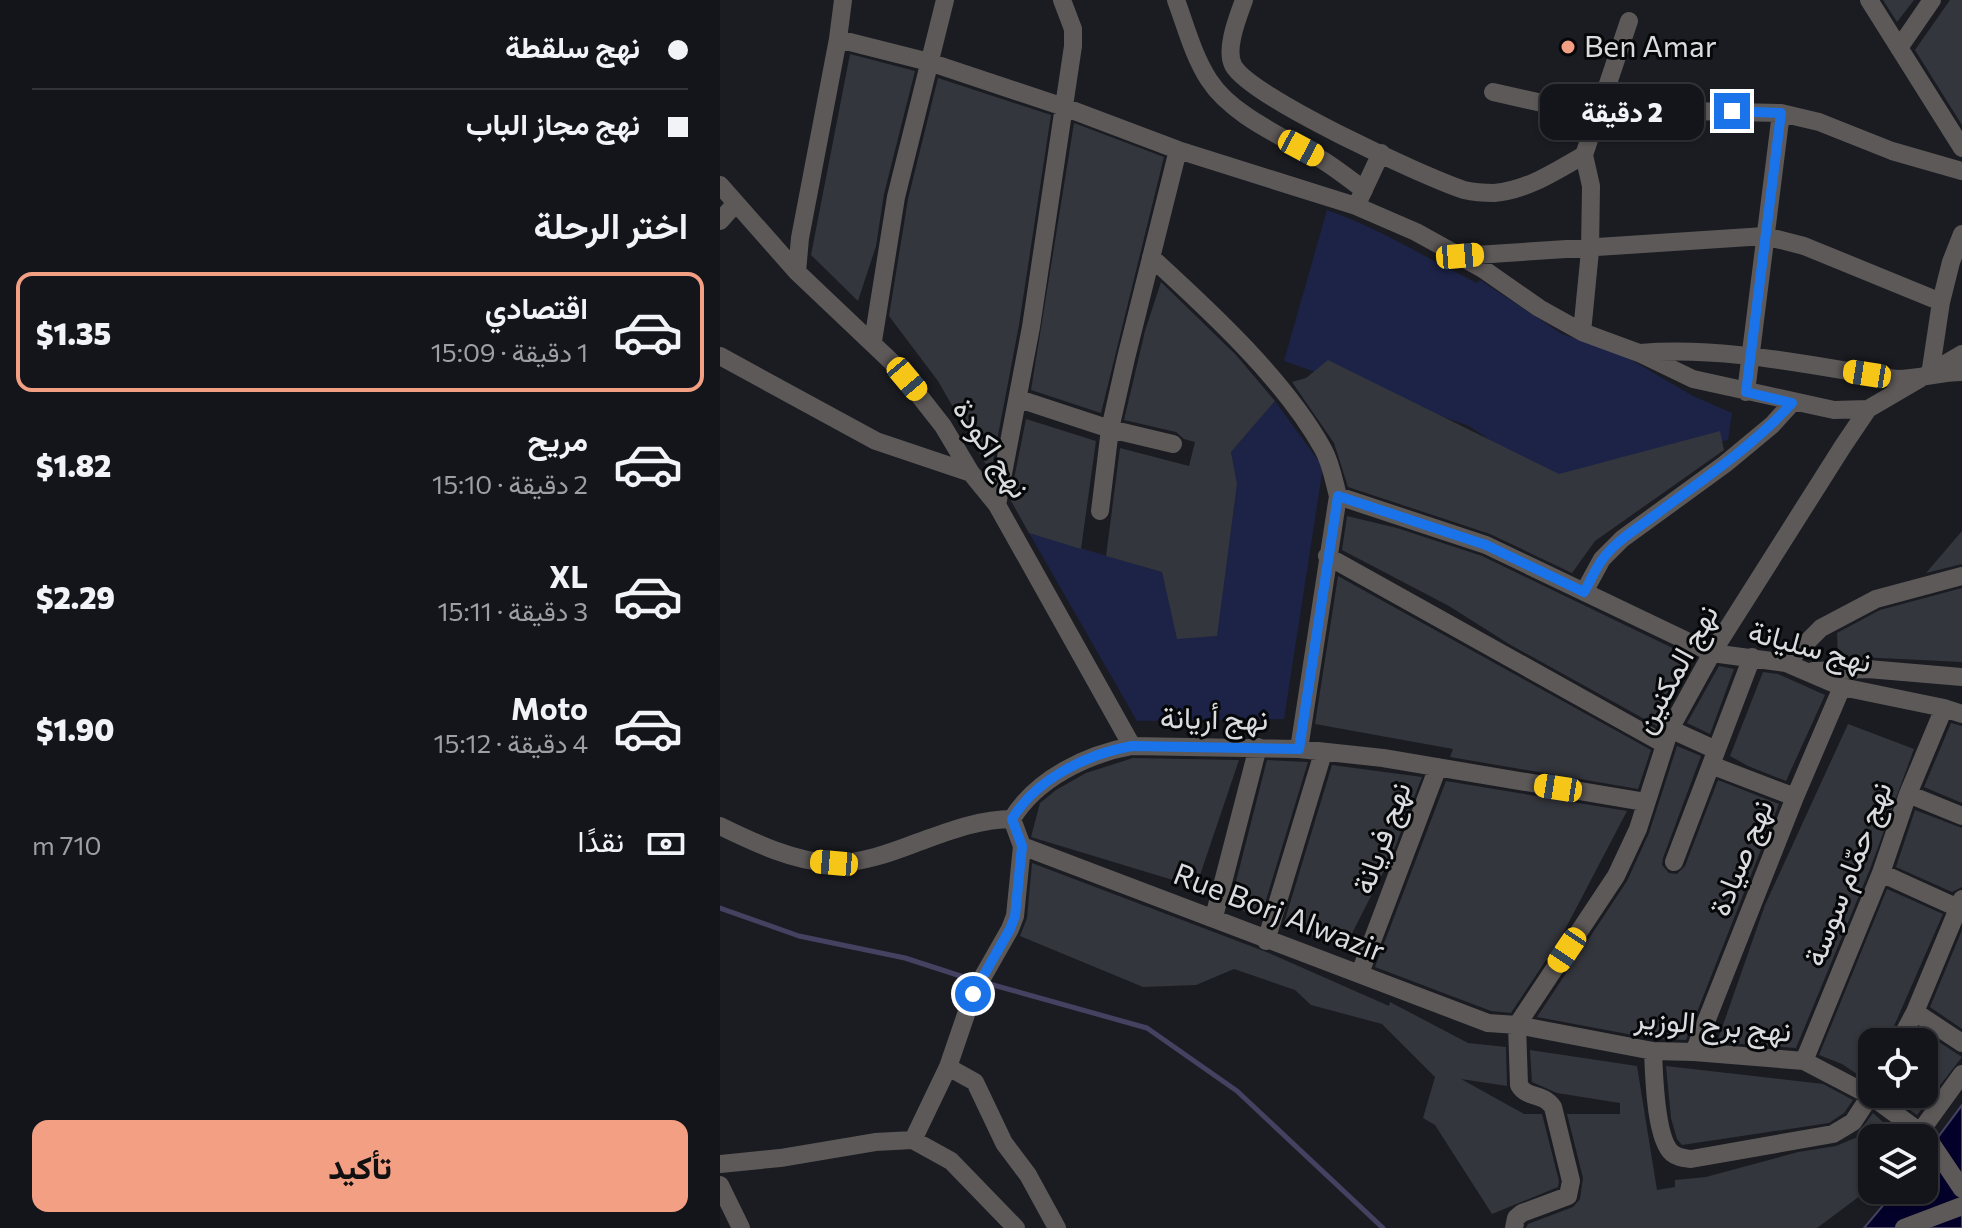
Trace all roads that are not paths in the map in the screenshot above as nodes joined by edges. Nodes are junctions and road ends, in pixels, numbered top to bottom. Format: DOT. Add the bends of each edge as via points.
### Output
graph roads {
  1 [pos="843,0"];
  2 [pos="945,0"];
  3 [pos="1062,0"];
  4 [pos="1176,0"];
  5 [pos="1244,0"];
  6 [pos="1869,0"];
  7 [pos="1932,0"];
  8 [pos="1629,21"];
  9 [pos="838,39"];
  10 [pos="1899,48"];
  11 [pos="929,62"];
  12 [pos="1493,92"];
  13 [pos="1064,107"];
  14 [pos="1598,109"];
  15 [pos="1781,113"];
  16 [pos="1962,148"];
  17 [pos="1178,150"];
  18 [pos="1381,153"];
  19 [pos="1584,155"];
  20 [pos="1962,171"];
  21 [pos="720,185"];
  22 [pos="1360,198"];
  23 [pos="736,203"];
  24 [pos="720,221"];
  25 [pos="1962,234"];
  26 [pos="1765,236"];
  27 [pos="1590,245"];
  28 [pos="1460,256"];
  29 [pos="1151,257"];
  30 [pos="797,272"];
  31 [pos="1941,302"];
  32 [pos="1582,332"];
  33 [pos="873,341"];
  34 [pos="1639,353"];
  35 [pos="1962,354"];
  36 [pos="720,356"];
  37 [pos="1749,357"];
  38 [pos="1962,372"];
  39 [pos="1930,375"];
  40 [pos="1746,392"];
  41 [pos="1019,399"];
  42 [pos="1792,403"];
  43 [pos="1868,409"];
  44 [pos="1110,429"];
  45 [pos="1173,444"];
  46 [pos="971,473"];
  47 [pos="1338,496"];
  48 [pos="997,505"];
  49 [pos="1100,511"];
  50 [pos="1327,556"];
  51 [pos="1962,576"];
  52 [pos="1584,592"];
  53 [pos="1712,653"];
  54 [pos="1752,657"];
  55 [pos="1786,663"];
  56 [pos="1811,671"];
  57 [pos="1962,677"];
  58 [pos="1842,687"];
  59 [pos="1953,711"];
  60 [pos="1667,737"];
  61 [pos="1132,746"];
  62 [pos="1258,747"];
  63 [pos="1299,749"];
  64 [pos="1323,753"];
  65 [pos="1714,758"];
  66 [pos="1438,767"];
  67 [pos="1908,794"];
  68 [pos="1795,797"];
  69 [pos="1645,802"];
  70 [pos="1962,816"];
  71 [pos="1012,819"];
  72 [pos="720,826"];
  73 [pos="1022,846"];
  74 [pos="1674,862"];
  75 [pos="1881,873"];
  76 [pos="1960,904"];
  77 [pos="1214,917"];
  78 [pos="1266,941"];
  79 [pos="1360,973"];
  80 [pos="1915,1012"];
  81 [pos="1517,1025"];
  82 [pos="1906,1028"];
  83 [pos="1962,1043"];
  84 [pos="1653,1051"];
  85 [pos="1694,1052"];
  86 [pos="1804,1061"];
  87 [pos="948,1067"];
  88 [pos="1962,1074"];
  89 [pos="1858,1088"];
  90 [pos="1862,1108"];
  91 [pos="1889,1108"];
  92 [pos="1909,1124"];
  93 [pos="1931,1124"];
  94 [pos="913,1140"];
  95 [pos="1938,1156"];
  96 [pos="720,1164"];
  97 [pos="720,1185"];
  98 [pos="1962,1189"];
  99 [pos="1962,1206"];
  100 [pos="741,1228"];
  101 [pos="1016,1228"];
  102 [pos="1057,1228"];
  103 [pos="1514,1228"];
  104 [pos="1904,1228"];
  1 -- 9 [label="street"];
  2 -- 11 [label="street"];
  3 -- 13 [label="street" via="1073,29"];
  4 -- 22 [label="street" via="1199,61 1224,99 1324,161"];
  5 -- 18 [label="street" via="1230,52 1241,75 1258,90"];
  6 -- 10 [label="street"];
  7 -- 10 [label="street"];
  8 -- 14 [label="street"];
  9 -- 11 [label="street"];
  9 -- 30 [label="street"];
  10 -- 16 [label="street"];
  11 -- 13 [label="street"];
  11 -- 33 [label="street" via="896,197"];
  12 -- 14 [label="street"];
  13 -- 17 [label="street"];
  13 -- 41 [label="street"];
  14 -- 15 [label="street"];
  14 -- 19 [label="street"];
  15 -- 20 [label="street"];
  15 -- 26 [label="street"];
  17 -- 22 [label="street"];
  17 -- 29 [label="street"];
  18 -- 19 [label="street" via="1466,191 1492,193 1516,189"];
  18 -- 22 [label="street"];
  19 -- 27 [label="street" via="1591,186"];
  21 -- 23 [label="street, نهج اكودة"];
  22 -- 28 [label="street"];
  23 -- 24 [label="street"];
  23 -- 30 [label="street, نهج اكودة"];
  25 -- 31 [label="street"];
  26 -- 27 [label="street"];
  26 -- 31 [label="street" via="1804,246"];
  26 -- 37 [label="street"];
  27 -- 28 [label="street"];
  27 -- 32 [label="street"];
  28 -- 32 [label="street"];
  29 -- 44 [label="street"];
  29 -- 47 [label="street" via="1272,379 1324,450"];
  30 -- 33 [label="street, نهج اكودة"];
  31 -- 39 [label="street"];
  32 -- 34 [label="street"];
  33 -- 46 [label="street, نهج اكودة" via="934,415"];
  34 -- 37 [label="street"];
  34 -- 40 [label="street" via="1693,379"];
  35 -- 39 [label="street, نهج المكنين"];
  36 -- 46 [label="street" via="876,441"];
  37 -- 39 [label="street" via="1897,379"];
  37 -- 40 [label="street"];
  38 -- 39 [label="street"];
  39 -- 43 [label="street, نهج المكنين"];
  40 -- 42 [label="street"];
  41 -- 44 [label="street"];
  41 -- 48 [label="street"];
  42 -- 43 [label="street"];
  42 -- 52 [label="street" via="1725,464 1622,539 1602,559"];
  43 -- 53 [label="street, نهج المكنين"];
  44 -- 45 [label="street"];
  44 -- 49 [label="street"];
  46 -- 48 [label="street, نهج اكودة"];
  47 -- 50 [label="street"];
  47 -- 52 [label="street, نهج سليانة" via="1486,545"];
  48 -- 61 [label="street, نهج اكودة"];
  50 -- 60 [label="street"];
  50 -- 63 [label="street"];
  51 -- 55 [label="street" via="1876,599 1821,628"];
  52 -- 53 [label="street, نهج سليانة"];
  53 -- 54 [label="street, نهج سليانة"];
  53 -- 60 [label="street, نهج المكنين"];
  54 -- 55 [label="street, نهج سليانة"];
  54 -- 65 [label="street"];
  55 -- 56 [label="street, نهج سليانة"];
  56 -- 57 [label="street" via="1868,669"];
  56 -- 58 [label="street, نهج سليانة"];
  58 -- 59 [label="street, نهج سليانة"];
  58 -- 68 [label="street, نهج صيادة"];
  59 -- 67 [label="street, نهج حمّام سوسة"];
  60 -- 65 [label="street"];
  60 -- 69 [label="street, نهج المكنين"];
  61 -- 62 [label="street, نهج أريانة"];
  61 -- 71 [label="street, نهج أريانة" via="1079,761 1044,784"];
  62 -- 63 [label="street, نهج أريانة"];
  62 -- 77 [label="street"];
  63 -- 64 [label="street, نهج أريانة"];
  64 -- 66 [label="street, نهج أريانة"];
  64 -- 78 [label="street"];
  65 -- 68 [label="street"];
  65 -- 74 [label="street"];
  66 -- 69 [label="street, نهج أريانة"];
  66 -- 79 [label="street, نهج فريانة"];
  67 -- 70 [label="street"];
  67 -- 75 [label="street, نهج حمّام سوسة"];
  68 -- 85 [label="street, نهج صيادة"];
  69 -- 81 [label="street, نهج المكنين" via="1616,876"];
  71 -- 72 [label="street" via="992,819 895,851 834,863 785,853"];
  71 -- 73 [label="street"];
  73 -- 77 [label="street, Rue Borj Alwazir"];
  73 -- 87 [label="street" via="1015,916 973,994"];
  75 -- 76 [label="street"];
  75 -- 86 [label="street, نهج حمّام سوسة"];
  76 -- 80 [label="street"];
  77 -- 78 [label="street, Rue Borj Alwazir"];
  78 -- 79 [label="street, Rue Borj Alwazir"];
  79 -- 81 [label="street, Rue Borj Alwazir" via="1477,1020"];
  80 -- 82 [label="street"];
  80 -- 83 [label="street"];
  81 -- 84 [label="street, نهج برج الوزير"];
  81 -- 103 [label="street" via="1519,1085 1553,1107 1571,1181 1568,1196 1522,1213"];
  84 -- 85 [label="street, نهج برج الوزير"];
  84 -- 90 [label="street" via="1661,1127 1669,1151 1679,1157 1833,1134 1853,1122"];
  85 -- 86 [label="street, نهج برج الوزير"];
  86 -- 89 [label="street, نهج برج الوزير"];
  87 -- 94 [label="street"];
  87 -- 102 [label="street" via="975,1082 1004,1143"];
  88 -- 93 [label="street"];
  91 -- 92 [label="street, نهج برج الوزير"];
  94 -- 96 [label="street"];
  94 -- 101 [label="street" via="951,1161"];
  95 -- 98 [label="street, نهج برج الوزير"];
  97 -- 100 [label="street"];
  99 -- 104 [label="street"];
}
